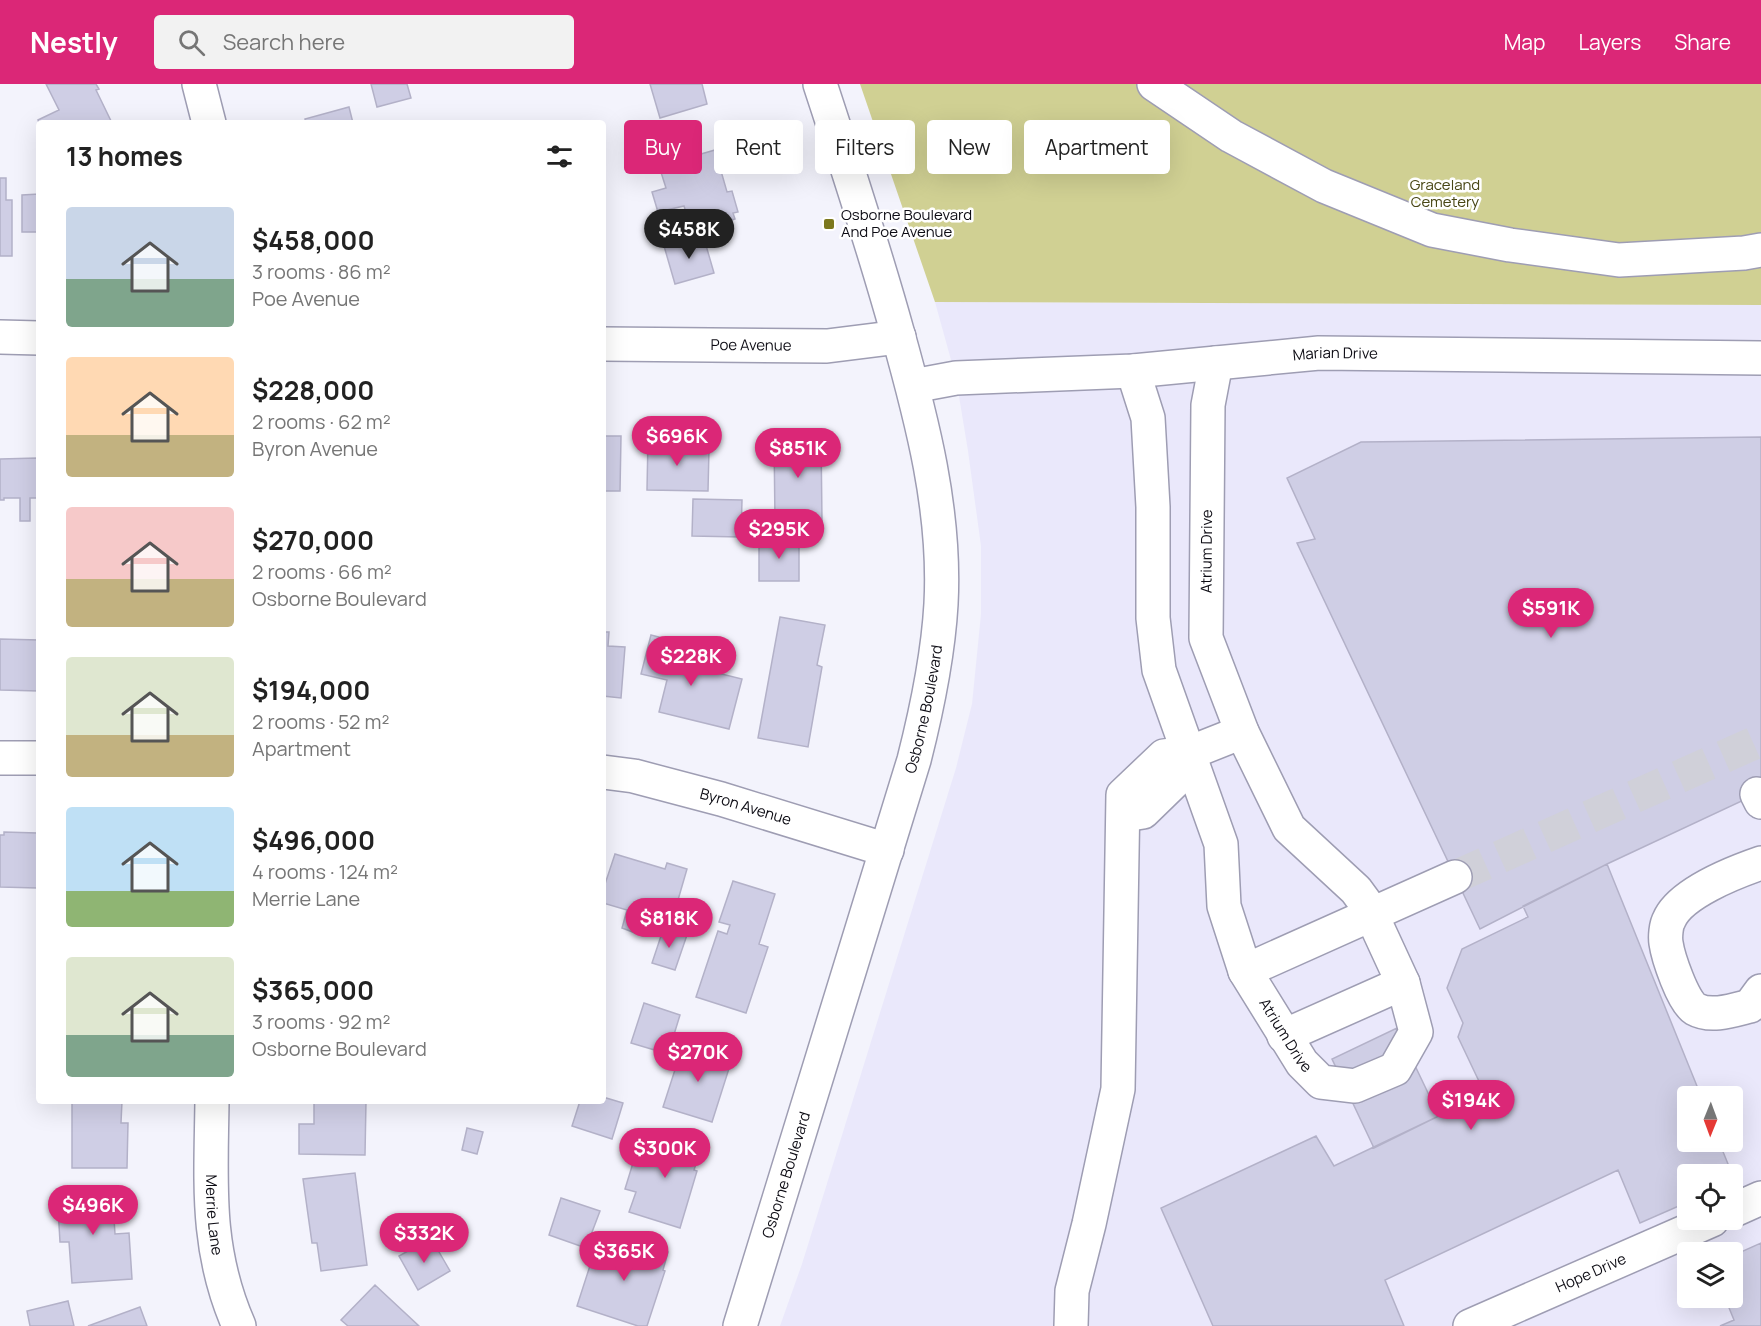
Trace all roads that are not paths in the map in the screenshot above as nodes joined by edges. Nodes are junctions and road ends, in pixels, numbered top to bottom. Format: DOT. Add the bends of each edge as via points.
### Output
graph roads {
  1 [pos="199,84"];
  2 [pos="820,84"];
  3 [pos="1154,84"];
  4 [pos="208,120"];
  5 [pos="1761,250"];
  6 [pos="0,337"];
  7 [pos="899,337"];
  8 [pos="36,338"];
  9 [pos="606,344"];
  10 [pos="1761,357"];
  11 [pos="1216,363"];
  12 [pos="1133,371"];
  13 [pos="913,386"];
  14 [pos="1242,732"];
  15 [pos="1189,753"];
  16 [pos="0,758"];
  17 [pos="36,758"];
  18 [pos="606,772"];
  19 [pos="887,850"];
  20 [pos="1761,863"];
  21 [pos="1455,877"];
  22 [pos="1372,915"];
  23 [pos="1245,971"];
  24 [pos="1403,983"];
  25 [pos="1761,991"];
  26 [pos="1284,1036"];
  27 [pos="212,1104"];
  28 [pos="1761,1198"];
  29 [pos="1743,1205"];
  30 [pos="1689,1230"];
  31 [pos="239,1326"];
  32 [pos="740,1326"];
  33 [pos="1071,1326"];
  34 [pos="1470,1326"];
  1 -- 4 [label="street"];
  2 -- 7 [label="street, Osborne Boulevard"];
  3 -- 5 [label="street" via="1231,136 1324,186 1432,230 1619,260"];
  6 -- 8 [label="street"];
  7 -- 9 [label="street, Poe Avenue" via="827,346"];
  7 -- 13 [label="street, Osborne Boulevard"];
  10 -- 11 [label="street, Marian Drive" via="1319,353"];
  11 -- 12 [label="street, Marian Drive"];
  11 -- 14 [label="street, Atrium Drive" via="1208,405 1206,638"];
  12 -- 13 [label="street, Marian Drive" via="956,378"];
  12 -- 15 [label="street, Atrium Drive" via="1148,418 1153,618 1159,670"];
  13 -- 19 [label="street, Osborne Boulevard" via="932,468 941,602 927,708"];
  14 -- 15 [label="street"];
  14 -- 22 [label="street, Atrium Drive" via="1289,828 1356,890"];
  15 -- 23 [label="street, Atrium Drive" via="1221,844 1224,906"];
  15 -- 33 [label="street" via="1164,756 1123,795 1118,1089 1072,1291"];
  16 -- 17 [label="street"];
  18 -- 19 [label="street, Byron Avenue" via="721,799"];
  19 -- 32 [label="street, Osborne Boulevard"];
  20 -- 25 [label="street" via="1734,872 1686,898 1669,920 1666,942 1688,1003 1697,1010 1718,1013 1749,1006"];
  21 -- 22 [label="street"];
  22 -- 23 [label="street"];
  22 -- 24 [label="street, Atrium Drive"];
  23 -- 26 [label="street, Atrium Drive"];
  24 -- 26 [label="street"];
  24 -- 26 [label="street, Atrium Drive" via="1416,1032 1395,1069 1355,1086 1321,1082"];
  27 -- 31 [label="street, Merrie Lane" via="211,1221 219,1271"];
  28 -- 29 [label="street"];
  30 -- 34 [label="street, Hope Drive"];
}
